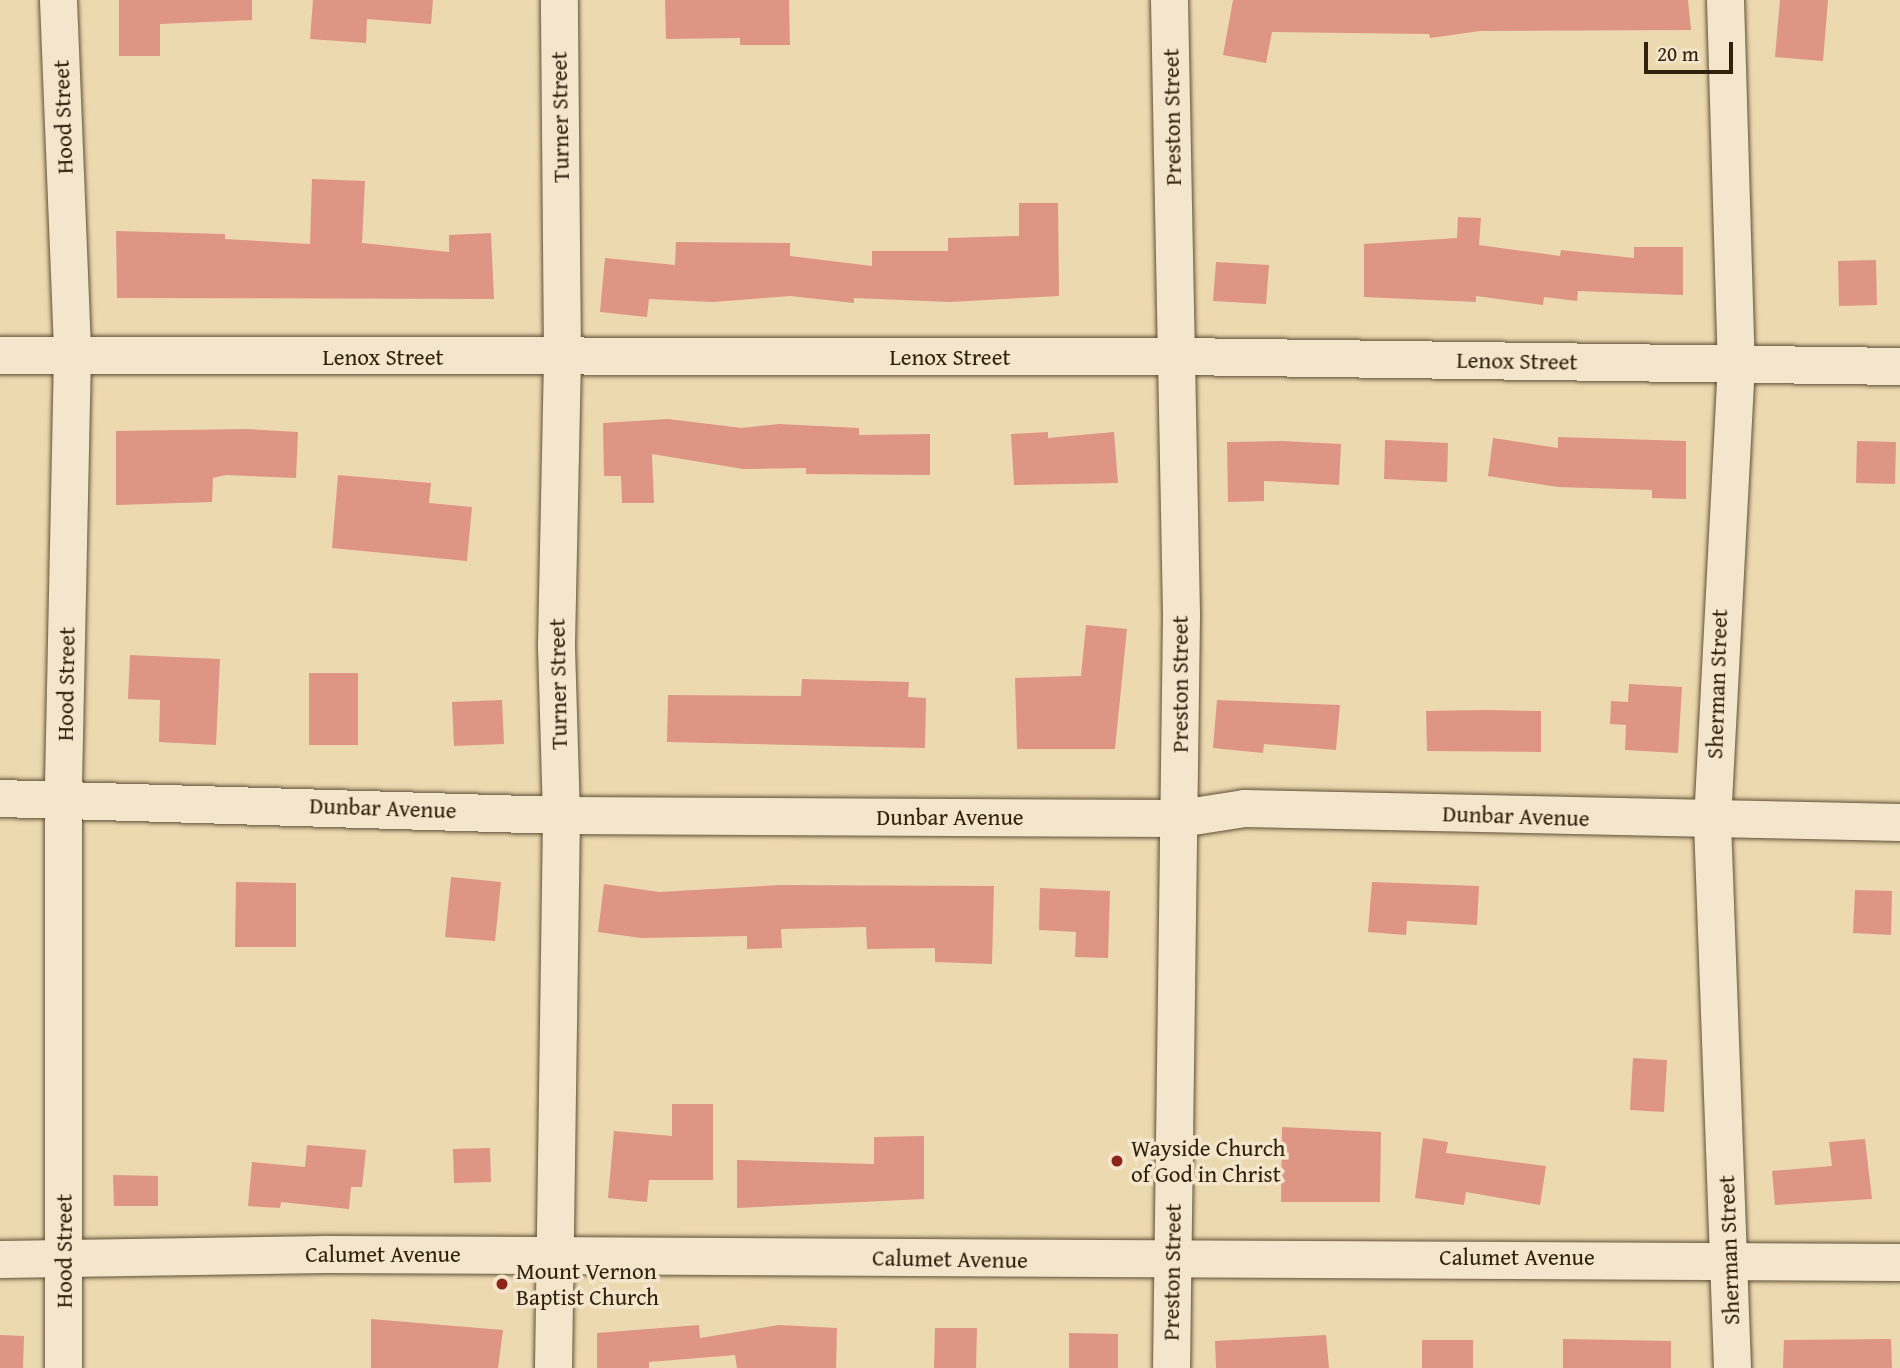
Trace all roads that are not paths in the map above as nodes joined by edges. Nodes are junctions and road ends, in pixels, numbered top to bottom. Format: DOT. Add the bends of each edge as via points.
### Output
graph roads {
  1 [pos="58,0"];
  2 [pos="559,0"];
  3 [pos="1169,0"];
  4 [pos="1725,0"];
  5 [pos="72,354"];
  6 [pos="0,355"];
  7 [pos="1177,356"];
  8 [pos="562,358"];
  9 [pos="1736,363"];
  10 [pos="1900,366"];
  11 [pos="64,797"];
  12 [pos="0,798"];
  13 [pos="561,815"];
  14 [pos="1180,818"];
  15 [pos="1712,821"];
  16 [pos="1900,822"];
  17 [pos="557,1255"];
  18 [pos="1731,1257"];
  19 [pos="0,1259"];
  20 [pos="64,1259"];
  21 [pos="1173,1261"];
  22 [pos="1900,1262"];
  23 [pos="63,1368"];
  24 [pos="553,1368"];
  25 [pos="1171,1368"];
  26 [pos="1732,1368"];
  1 -- 5 [label="street, Hood Street"];
  2 -- 8 [label="street, Turner Street"];
  3 -- 7 [label="street, Preston Street"];
  4 -- 9 [label="street, Sherman Street"];
  5 -- 6 [label="street, Lenox Street"];
  5 -- 8 [label="street, Lenox Street"];
  5 -- 11 [label="street, Hood Street"];
  7 -- 8 [label="street, Lenox Street"];
  7 -- 9 [label="street, Lenox Street"];
  7 -- 14 [label="street, Preston Street"];
  8 -- 13 [label="street, Turner Street" via="556,645"];
  9 -- 10 [label="street, Lenox Street"];
  9 -- 15 [label="street, Sherman Street"];
  11 -- 12 [label="street, Dunbar Avenue"];
  11 -- 13 [label="street, Dunbar Avenue"];
  11 -- 20 [label="street, Hood Street"];
  13 -- 14 [label="street, Dunbar Avenue"];
  13 -- 17 [label="street, Turner Street"];
  14 -- 15 [label="street, Dunbar Avenue" via="1244,808"];
  14 -- 21 [label="street, Preston Street"];
  15 -- 16 [label="street, Dunbar Avenue"];
  15 -- 18 [label="street, Sherman Street"];
  17 -- 20 [label="street, Calumet Avenue"];
  17 -- 21 [label="street, Calumet Avenue"];
  17 -- 24 [label="street, Turner Street"];
  18 -- 21 [label="street, Calumet Avenue"];
  18 -- 22 [label="street, Calumet Avenue"];
  18 -- 26 [label="street, Sherman Street"];
  19 -- 20 [label="street, Calumet Avenue"];
  20 -- 23 [label="street, Hood Street"];
  21 -- 25 [label="street, Preston Street"];
}
